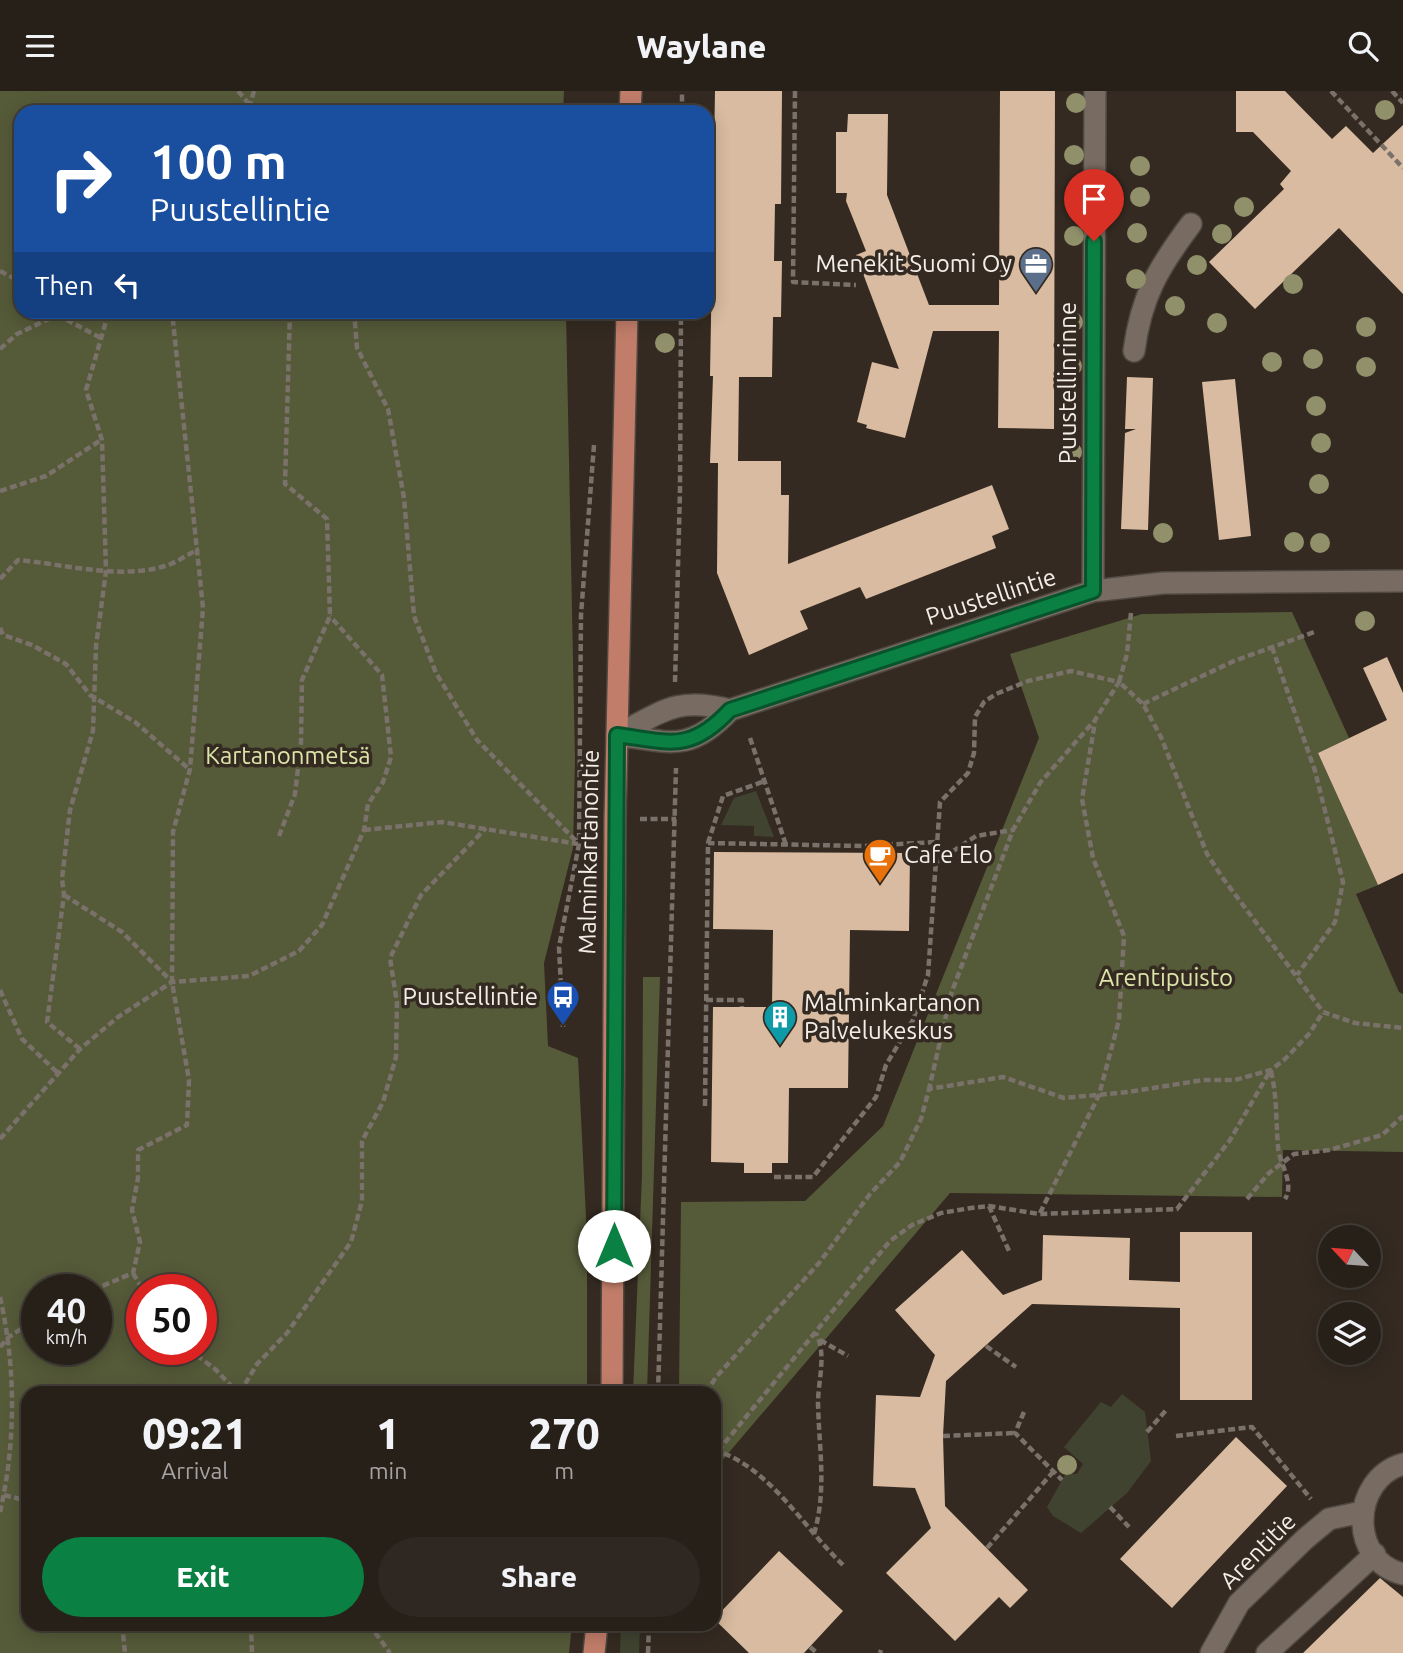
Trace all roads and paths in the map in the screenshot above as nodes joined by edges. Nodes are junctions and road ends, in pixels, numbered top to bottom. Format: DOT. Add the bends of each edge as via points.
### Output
graph roads {
  1 [pos="238,91"];
  2 [pos="254,91"];
  3 [pos="795,91"];
  4 [pos="1095,91"];
  5 [pos="1332,91"];
  6 [pos="1392,91"];
  7 [pos="1403,103"];
  8 [pos="250,105"];
  9 [pos="1403,169"];
  10 [pos="1191,224"];
  11 [pos="856,285"];
  12 [pos="46,319"];
  13 [pos="71,319"];
  14 [pos="107,319"];
  15 [pos="172,319"];
  16 [pos="290,319"];
  17 [pos="355,319"];
  18 [pos="627,319"];
  19 [pos="681,319"];
  20 [pos="101,338"];
  21 [pos="0,349"];
  22 [pos="1134,352"];
  23 [pos="102,440"];
  24 [pos="594,441"];
  25 [pos="0,491"];
  26 [pos="199,549"];
  27 [pos="106,571"];
  28 [pos="0,579"];
  29 [pos="1403,581"];
  30 [pos="1093,591"];
  31 [pos="1131,610"];
  32 [pos="330,616"];
  33 [pos="0,628"];
  34 [pos="1317,631"];
  35 [pos="1272,647"];
  36 [pos="1119,683"];
  37 [pos="95,699"];
  38 [pos="1143,704"];
  39 [pos="675,705"];
  40 [pos="730,710"];
  41 [pos="1095,720"];
  42 [pos="617,735"];
  43 [pos="750,738"];
  44 [pos="676,743"];
  45 [pos="190,769"];
  46 [pos="765,781"];
  47 [pos="486,828"];
  48 [pos="364,830"];
  49 [pos="1013,830"];
  50 [pos="279,836"];
  51 [pos="936,842"];
  52 [pos="708,843"];
  53 [pos="579,844"];
  54 [pos="786,845"];
  55 [pos="935,863"];
  56 [pos="64,895"];
  57 [pos="1297,975"];
  58 [pos="172,982"];
  59 [pos="0,990"];
  60 [pos="706,1000"];
  61 [pos="742,1007"];
  62 [pos="1323,1012"];
  63 [pos="563,1027"];
  64 [pos="1403,1027"];
  65 [pos="80,1049"];
  66 [pos="1270,1070"];
  67 [pos="59,1075"];
  68 [pos="929,1089"];
  69 [pos="1100,1095"];
  70 [pos="705,1106"];
  71 [pos="1403,1116"];
  72 [pos="1,1136"];
  73 [pos="1285,1164"];
  74 [pos="774,1177"];
  75 [pos="1247,1199"];
  76 [pos="1285,1199"];
  77 [pos="989,1206"];
  78 [pos="1039,1214"];
  79 [pos="1009,1251"];
  80 [pos="133,1273"];
  81 [pos="112,1282"];
  82 [pos="0,1297"];
  83 [pos="21,1329"];
  84 [pos="816,1333"];
  85 [pos="9,1337"];
  86 [pos="820,1340"];
  87 [pos="986,1346"];
  88 [pos="0,1347"];
  89 [pos="848,1356"];
  90 [pos="210,1365"];
  91 [pos="1016,1367"];
  92 [pos="232,1386"];
  93 [pos="243,1386"];
  94 [pos="612,1386"];
  95 [pos="658,1386"];
  96 [pos="710,1386"];
  97 [pos="1167,1409"];
  98 [pos="1024,1412"];
  99 [pos="1016,1433"];
  100 [pos="1147,1433"];
  101 [pos="943,1436"];
  102 [pos="1176,1436"];
  103 [pos="721,1444"];
  104 [pos="721,1452"];
  105 [pos="1403,1464"];
  106 [pos="1053,1472"];
  107 [pos="1062,1480"];
  108 [pos="4,1495"];
  109 [pos="21,1499"];
  110 [pos="1311,1499"];
  111 [pos="1110,1507"];
  112 [pos="0,1512"];
  113 [pos="1362,1512"];
  114 [pos="1129,1527"];
  115 [pos="814,1534"];
  116 [pos="987,1548"];
  117 [pos="1375,1554"];
  118 [pos="843,1565"];
  119 [pos="1403,1574"];
  120 [pos="123,1631"];
  121 [pos="251,1631"];
  122 [pos="374,1631"];
  123 [pos="596,1631"];
  124 [pos="649,1631"];
  125 [pos="810,1647"];
  126 [pos="125,1653"];
  127 [pos="252,1653"];
  128 [pos="390,1653"];
  129 [pos="594,1653"];
  130 [pos="648,1653"];
  131 [pos="817,1653"];
  132 [pos="1211,1653"];
  133 [pos="1267,1653"];
  1 -- 8 [label="path"];
  2 -- 8 [label="path"];
  3 -- 11 [label="path" via="793,282"];
  4 -- 30 [label="street, Puustellinrinne"];
  5 -- 9 [label="path"];
  6 -- 7 [label="path"];
  10 -- 22 [label="street" via="1145,296"];
  12 -- 21 [label="path"];
  13 -- 20 [label="path"];
  14 -- 20 [label="path"];
  15 -- 26 [label="path"];
  16 -- 32 [label="path" via="285,484 327,519"];
  17 -- 53 [label="path" via="357,348 388,409 404,498 414,617 436,673 477,740"];
  18 -- 42 [label="main road, Malminkartanontie"];
  19 -- 39 [label="path"];
  20 -- 23 [label="path" via="86,390"];
  23 -- 25 [label="path" via="46,476"];
  23 -- 27 [label="path"];
  24 -- 53 [label="path" via="581,615"];
  26 -- 27 [label="path" via="166,566"];
  26 -- 45 [label="path" via="203,608"];
  27 -- 28 [label="path" via="18,560"];
  27 -- 37 [label="path" via="96,646"];
  29 -- 30 [label="street, Puustellintie" via="1163,583"];
  30 -- 40 [label="street, Puustellintie"];
  31 -- 36 [label="path"];
  32 -- 48 [label="path" via="382,675 391,757 383,782 368,804"];
  32 -- 50 [label="path" via="302,680 295,794"];
  33 -- 37 [label="path" via="3,635 66,664"];
  34 -- 35 [label="path"];
  35 -- 38 [label="path"];
  35 -- 57 [label="path" via="1315,771 1343,882 1335,922"];
  36 -- 38 [label="path"];
  36 -- 41 [label="path"];
  36 -- 51 [label="path" via="1071,671 1028,681 984,702 975,717 968,773 940,802"];
  37 -- 45 [label="path" via="135,722"];
  37 -- 56 [label="path" via="93,731 70,810"];
  38 -- 57 [label="path" via="1161,737 1207,854"];
  39 -- 40 [label="street" via="700,702"];
  39 -- 42 [label="street"];
  40 -- 44 [label="street, Puustellintie" via="709,733"];
  41 -- 49 [label="path" via="1040,783"];
  41 -- 69 [label="path" via="1082,799 1093,858 1124,936 1119,1020"];
  42 -- 44 [label="street, Puustellintie"];
  42 -- 94 [label="main road, Malminkartanontie"];
  43 -- 46 [label="path"];
  44 -- 95 [label="path"];
  45 -- 58 [label="path" via="173,832"];
  46 -- 52 [label="path" via="723,796"];
  46 -- 54 [label="path"];
  47 -- 48 [label="path" via="442,822"];
  47 -- 53 [label="path"];
  47 -- 93 [label="path" via="421,895 390,958 397,1003 396,1056 383,1103 362,1141 362,1201 351,1242"];
  48 -- 58 [label="path" via="322,925 299,951 249,976"];
  49 -- 55 [label="path" via="976,837"];
  49 -- 68 [label="path" via="951,995"];
  51 -- 54 [label="path"];
  51 -- 55 [label="path"];
  52 -- 54 [label="path"];
  52 -- 60 [label="path"];
  53 -- 63 [label="path" via="559,947"];
  55 -- 74 [label="path" via="928,975 913,1020 886,1065 876,1097 813,1177"];
  56 -- 58 [label="path" via="122,932"];
  56 -- 65 [label="path" via="47,1022"];
  57 -- 62 [label="path"];
  58 -- 65 [label="path"];
  58 -- 80 [label="path" via="189,1080 187,1125 138,1150 132,1210 140,1242"];
  59 -- 67 [label="path" via="22,1039"];
  60 -- 61 [label="path" via="743,1000"];
  60 -- 70 [label="path"];
  62 -- 64 [label="path" via="1355,1023"];
  62 -- 66 [label="path" via="1309,1034"];
  65 -- 67 [label="path"];
  66 -- 69 [label="path" via="1235,1080 1203,1080"];
  66 -- 73 [label="path" via="1278,1099 1278,1151"];
  66 -- 78 [label="path" via="1230,1140 1177,1209"];
  67 -- 72 [label="path"];
  68 -- 69 [label="path" via="1003,1077 1064,1098"];
  68 -- 96 [label="path" via="921,1119 900,1162"];
  69 -- 78 [label="path"];
  71 -- 73 [label="path" via="1382,1135 1294,1154"];
  73 -- 75 [label="path" via="1269,1173"];
  73 -- 76 [label="path"];
  77 -- 78 [label="path"];
  77 -- 79 [label="path"];
  77 -- 84 [label="path" via="941,1213 890,1241"];
  80 -- 81 [label="path"];
  82 -- 85 [label="path"];
  83 -- 85 [label="path"];
  84 -- 86 [label="path"];
  84 -- 103 [label="path"];
  85 -- 88 [label="path"];
  85 -- 108 [label="path" via="10,1466"];
  86 -- 89 [label="path"];
  86 -- 115 [label="path" via="823,1479 822,1508"];
  87 -- 91 [label="path"];
  90 -- 92 [label="path"];
  97 -- 100 [label="path"];
  98 -- 99 [label="path"];
  99 -- 101 [label="path"];
  99 -- 106 [label="path"];
  102 -- 110 [label="path" via="1252,1427"];
  104 -- 115 [label="path" via="770,1485"];
  105 -- 113 [label="street" via="1382,1474 1369,1490"];
  106 -- 107 [label="path"];
  106 -- 116 [label="path"];
  108 -- 109 [label="path"];
  108 -- 112 [label="path"];
  111 -- 114 [label="path"];
  113 -- 117 [label="street" via="1363,1534"];
  113 -- 132 [label="street, Arentitie" via="1329,1519 1306,1539 1239,1603"];
  115 -- 118 [label="path"];
  117 -- 119 [label="street"];
  117 -- 133 [label="street"];
  120 -- 126 [label="path"];
  121 -- 127 [label="path"];
  122 -- 128 [label="path"];
  123 -- 129 [label="main road"];
  124 -- 130 [label="path"];
  125 -- 131 [label="path"];
}
